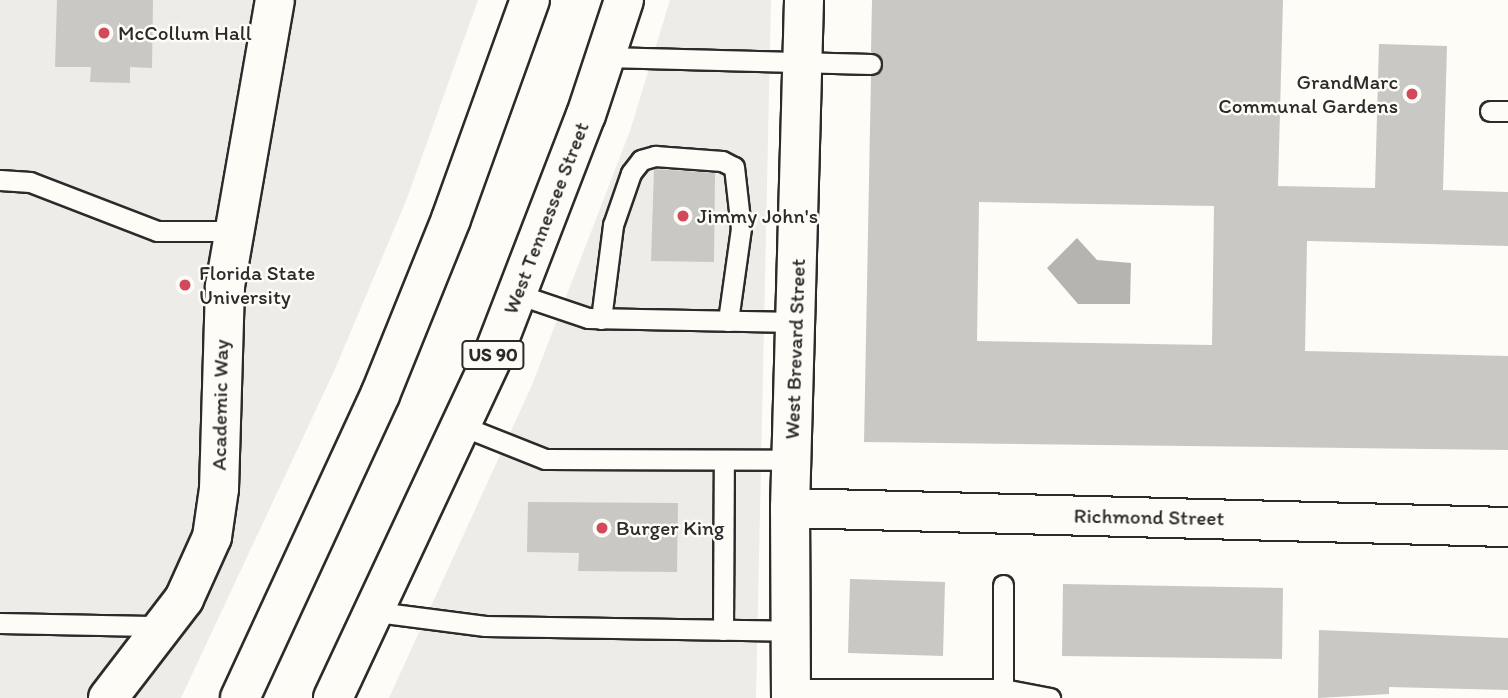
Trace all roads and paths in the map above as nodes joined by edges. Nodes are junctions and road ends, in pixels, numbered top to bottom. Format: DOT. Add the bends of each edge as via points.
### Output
graph roads {
  1 [pos="275,0"];
  2 [pos="530,0"];
  3 [pos="624,0"];
  4 [pos="804,0"];
  5 [pos="606,57"];
  6 [pos="803,62"];
  7 [pos="871,64"];
  8 [pos="0,180"];
  9 [pos="234,231"];
  10 [pos="517,294"];
  11 [pos="601,318"];
  12 [pos="728,321"];
  13 [pos="796,322"];
  14 [pos="462,426"];
  15 [pos="724,460"];
  16 [pos="792,460"];
  17 [pos="790,508"];
  18 [pos="1508,527"];
  19 [pos="1003,585"];
  20 [pos="377,611"];
  21 [pos="0,623"];
  22 [pos="163,626"];
  23 [pos="723,630"];
  24 [pos="790,631"];
  25 [pos="1003,689"];
  26 [pos="791,694"];
  27 [pos="108,698"];
  28 [pos="240,698"];
  29 [pos="334,698"];
  30 [pos="1050,698"];
  1 -- 9 [label="street, Academic Way"];
  2 -- 28 [label="street" via="451,219 380,394"];
  3 -- 5 [label="street, West Tennessee Street / US 90"];
  4 -- 6 [label="street, West Brevard Street"];
  5 -- 6 [label="lane"];
  5 -- 10 [label="street, West Tennessee Street / US 90"];
  6 -- 7 [label="lane"];
  6 -- 13 [label="street, West Brevard Street"];
  8 -- 9 [label="lane" via="30,181 157,231"];
  9 -- 22 [label="street, Academic Way" via="222,318 215,522 198,575"];
  10 -- 11 [label="lane"];
  10 -- 14 [label="street, West Tennessee Street / US 90"];
  11 -- 12 [label="lane"];
  11 -- 12 [label="lane" via="613,225 631,173 641,160 655,156 722,161 734,167 741,228"];
  12 -- 13 [label="lane"];
  13 -- 16 [label="street, West Brevard Street"];
  14 -- 15 [label="lane" via="545,459"];
  14 -- 20 [label="street, West Tennessee Street / US 90"];
  15 -- 16 [label="lane"];
  15 -- 23 [label="lane"];
  16 -- 17 [label="street, West Brevard Street"];
  17 -- 18 [label="street, Richmond Street"];
  17 -- 24 [label="street, West Brevard Street"];
  19 -- 25 [label="lane"];
  20 -- 23 [label="lane" via="485,626"];
  20 -- 29 [label="street, West Tennessee Street / US 90"];
  21 -- 22 [label="lane"];
  22 -- 27 [label="street, Academic Way"];
  23 -- 24 [label="lane"];
  24 -- 26 [label="street, West Brevard Street"];
  25 -- 26 [label="lane"];
  25 -- 30 [label="lane"];
}
